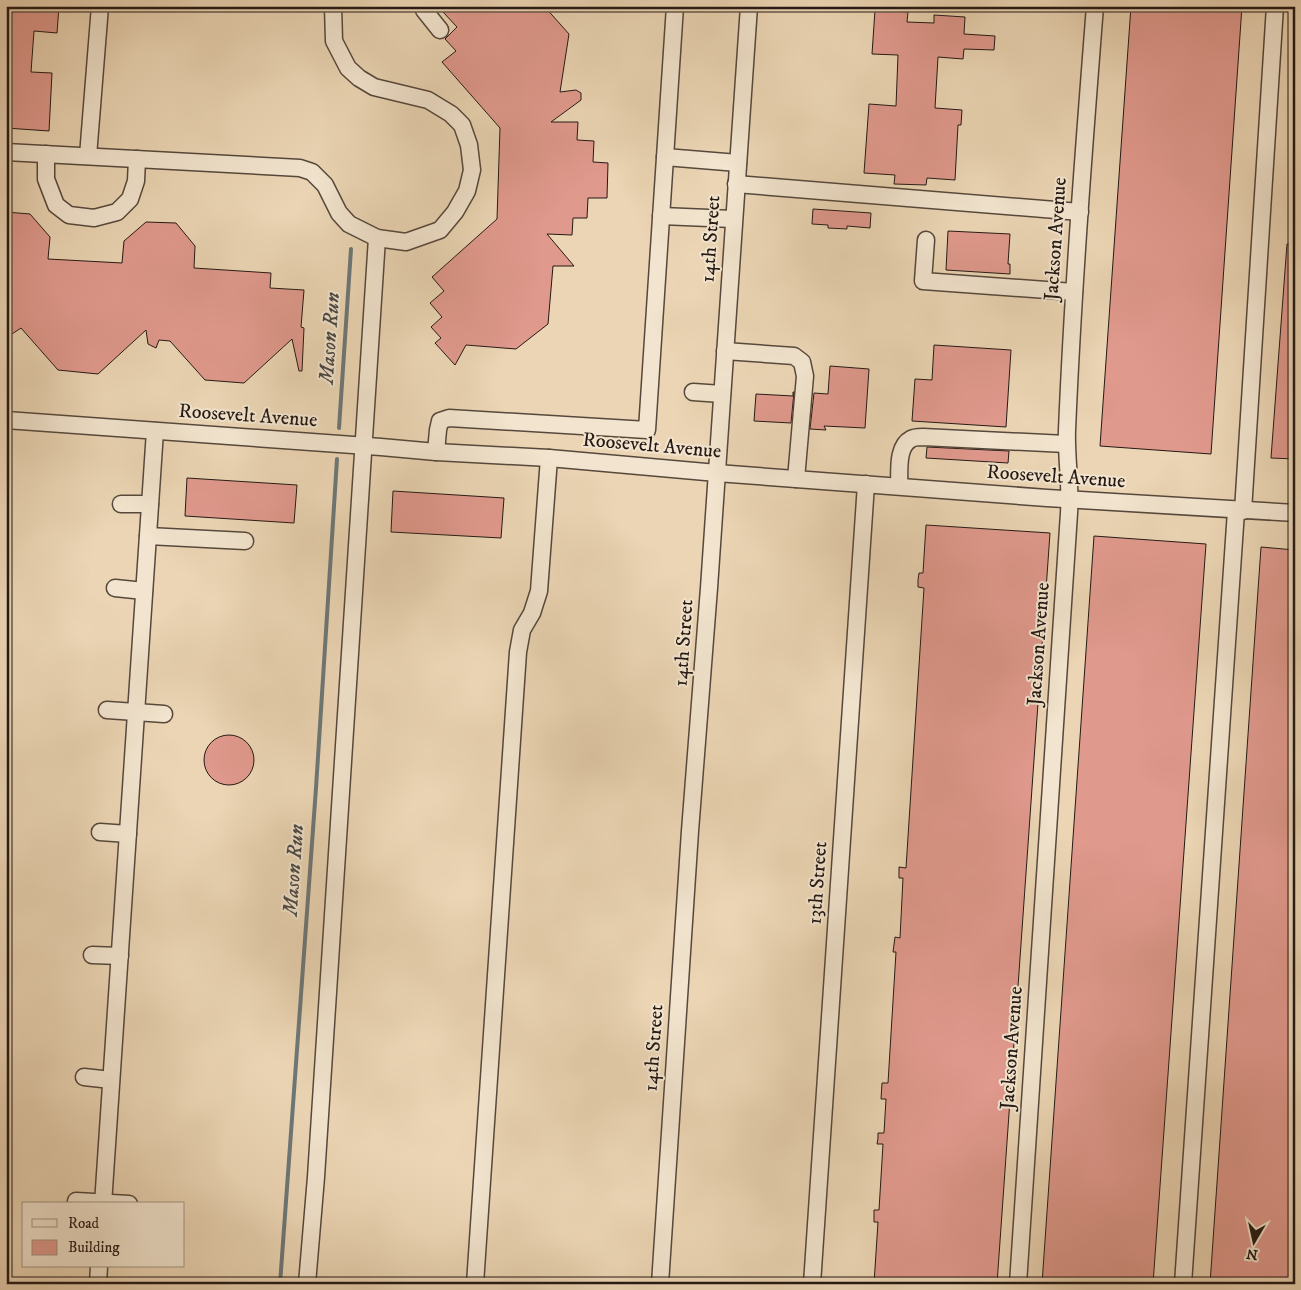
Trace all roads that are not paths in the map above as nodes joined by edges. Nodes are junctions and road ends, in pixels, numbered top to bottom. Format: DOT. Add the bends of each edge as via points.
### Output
graph roads {
  1 [pos="100,6"];
  2 [pos="333,6"];
  3 [pos="424,6"];
  4 [pos="675,6"];
  5 [pos="749,6"];
  6 [pos="1095,6"];
  7 [pos="1275,6"];
  8 [pos="440,30"];
  9 [pos="6,152"];
  10 [pos="46,154"];
  11 [pos="88,156"];
  12 [pos="665,158"];
  13 [pos="137,159"];
  14 [pos="738,162"];
  15 [pos="736,184"];
  16 [pos="1080,212"];
  17 [pos="661,216"];
  18 [pos="733,219"];
  19 [pos="377,238"];
  20 [pos="926,240"];
  21 [pos="1074,292"];
  22 [pos="725,351"];
  23 [pos="693,392"];
  24 [pos="722,394"];
  25 [pos="6,420"];
  26 [pos="155,431"];
  27 [pos="1066,444"];
  28 [pos="364,446"];
  29 [pos="436,452"];
  30 [pos="549,458"];
  31 [pos="717,473"];
  32 [pos="796,479"];
  33 [pos="866,484"];
  34 [pos="899,486"];
  35 [pos="1070,499"];
  36 [pos="121,504"];
  37 [pos="150,504"];
  38 [pos="1240,511"];
  39 [pos="1295,513"];
  40 [pos="148,536"];
  41 [pos="245,541"];
  42 [pos="115,588"];
  43 [pos="144,591"];
  44 [pos="107,710"];
  45 [pos="136,712"];
  46 [pos="164,714"];
  47 [pos="100,832"];
  48 [pos="128,834"];
  49 [pos="92,955"];
  50 [pos="120,956"];
  51 [pos="84,1077"];
  52 [pos="111,1080"];
  53 [pos="76,1201"];
  54 [pos="90,1202"];
  55 [pos="103,1202"];
  56 [pos="99,1268"];
  57 [pos="98,1284"];
  58 [pos="307,1284"];
  59 [pos="475,1284"];
  60 [pos="660,1284"];
  61 [pos="812,1284"];
  62 [pos="1018,1284"];
  63 [pos="1183,1284"];
  1 -- 11 [label="street"];
  2 -- 19 [label="street" via="334,41 348,68 374,86 428,100 451,114 462,125 469,145 472,170 467,191 440,230 406,242"];
  3 -- 8 [label="street"];
  4 -- 12 [label="street"];
  5 -- 14 [label="street, 14th Street"];
  6 -- 16 [label="street, Jackson Avenue"];
  7 -- 38 [label="street"];
  9 -- 10 [label="street"];
  10 -- 11 [label="street"];
  10 -- 13 [label="street" via="46,179 56,204 69,215 94,218 117,212 130,199 136,181"];
  11 -- 13 [label="street"];
  12 -- 14 [label="street"];
  12 -- 17 [label="street"];
  13 -- 19 [label="street" via="300,168 312,172 325,186 339,213 349,224"];
  14 -- 15 [label="street, 14th Street"];
  15 -- 16 [label="street"];
  15 -- 18 [label="street, 14th Street"];
  16 -- 21 [label="street, Jackson Avenue"];
  17 -- 18 [label="street"];
  17 -- 29 [label="street" via="647,430 449,418 440,421"];
  18 -- 22 [label="street, 14th Street"];
  19 -- 28 [label="street"];
  20 -- 21 [label="street" via="923,281"];
  21 -- 27 [label="street, Jackson Avenue"];
  22 -- 24 [label="street, 14th Street"];
  22 -- 32 [label="street" via="794,356 802,362 805,376"];
  23 -- 24 [label="street"];
  24 -- 31 [label="street, 14th Street"];
  25 -- 26 [label="street, Roosevelt Avenue"];
  26 -- 28 [label="street, Roosevelt Avenue"];
  26 -- 37 [label="street"];
  27 -- 34 [label="street" via="912,438 900,455"];
  27 -- 35 [label="street, Jackson Avenue"];
  28 -- 29 [label="street, Roosevelt Avenue"];
  28 -- 58 [label="street"];
  29 -- 30 [label="street, Roosevelt Avenue"];
  30 -- 31 [label="street, Roosevelt Avenue"];
  30 -- 59 [label="street" via="539,591 522,630 518,652"];
  31 -- 32 [label="street, Roosevelt Avenue"];
  31 -- 60 [label="street, 14th Street"];
  32 -- 33 [label="street, Roosevelt Avenue"];
  33 -- 34 [label="street, Roosevelt Avenue"];
  33 -- 61 [label="street, 13th Street"];
  34 -- 35 [label="street, Roosevelt Avenue"];
  35 -- 38 [label="street, Roosevelt Avenue"];
  35 -- 62 [label="street, Jackson Avenue"];
  36 -- 37 [label="street"];
  37 -- 40 [label="street"];
  38 -- 39 [label="street, Roosevelt Avenue"];
  38 -- 63 [label="street"];
  40 -- 41 [label="street"];
  40 -- 43 [label="street"];
  42 -- 43 [label="street"];
  43 -- 45 [label="street"];
  44 -- 45 [label="street"];
  45 -- 46 [label="street"];
  45 -- 48 [label="street"];
  47 -- 48 [label="street"];
  48 -- 50 [label="street"];
  49 -- 50 [label="street"];
  50 -- 52 [label="street"];
  51 -- 52 [label="street"];
  52 -- 55 [label="street"];
  53 -- 54 [label="street"];
  56 -- 57 [label="street"];
}
